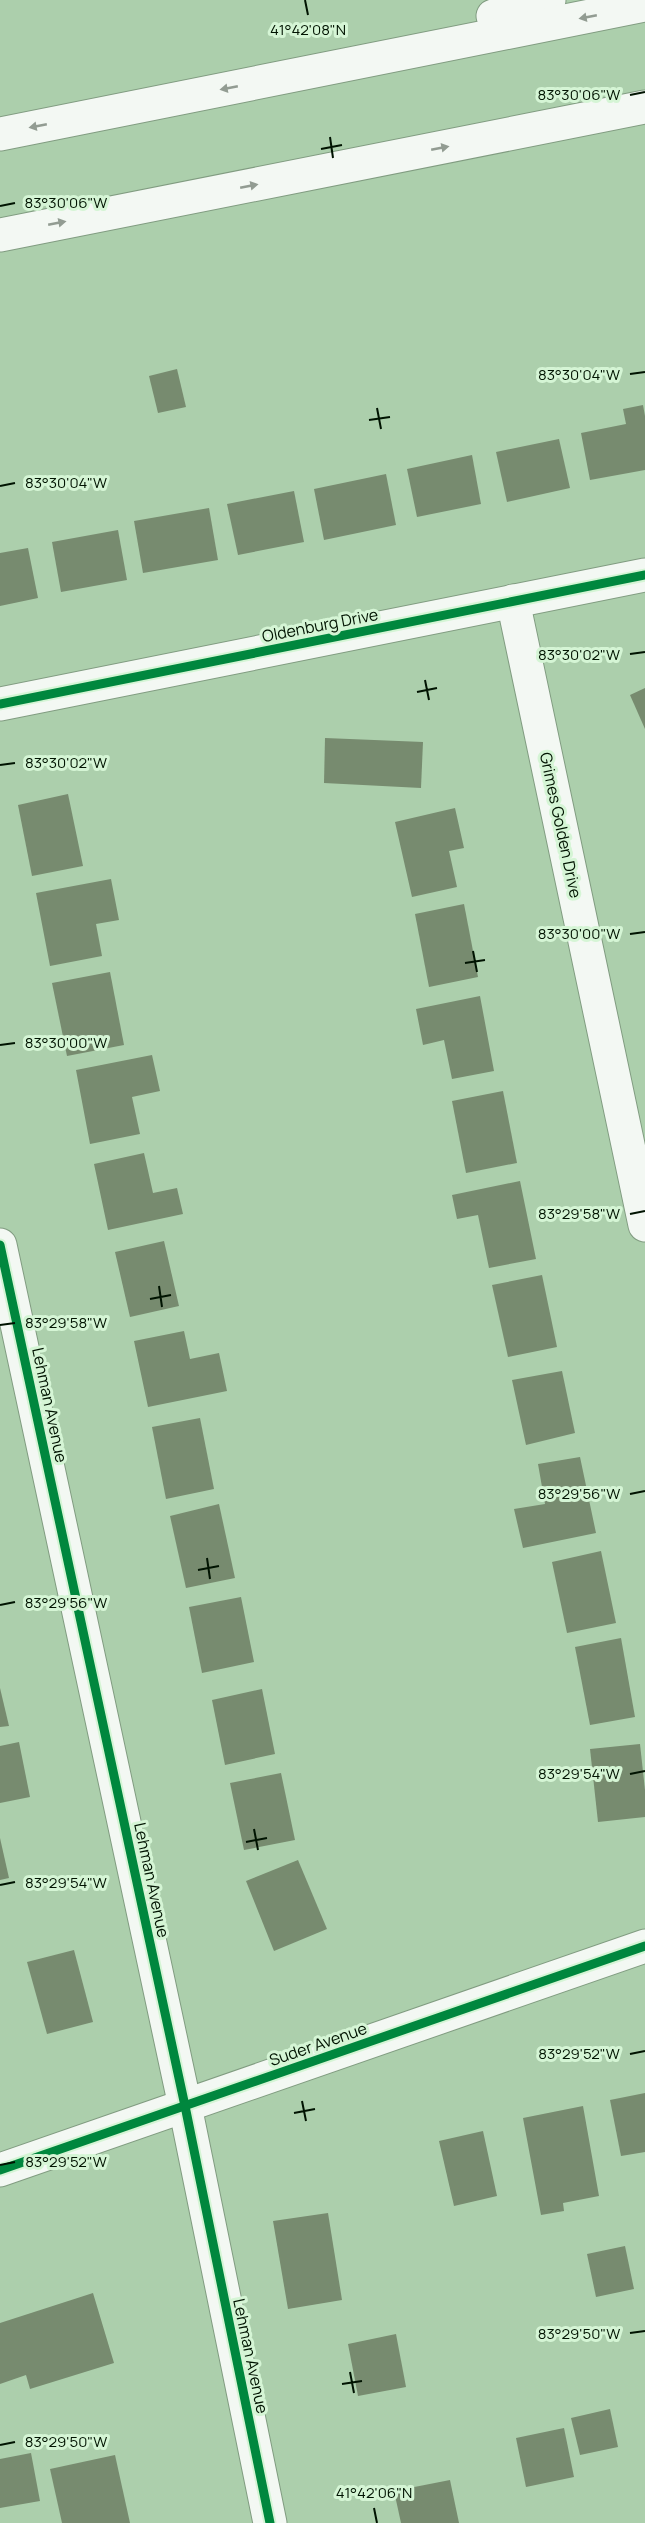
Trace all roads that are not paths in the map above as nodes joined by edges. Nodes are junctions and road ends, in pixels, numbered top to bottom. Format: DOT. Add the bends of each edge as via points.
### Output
graph roads {
  1 [pos="549,0"];
  2 [pos="645,5"];
  3 [pos="286,77"];
  4 [pos="645,107"];
  5 [pos="0,134"];
  6 [pos="0,235"];
  7 [pos="645,575"];
  8 [pos="513,601"];
  9 [pos="0,704"];
  10 [pos="645,1225"];
  11 [pos="0,1245"];
  12 [pos="645,1946"];
  13 [pos="185,2106"];
  14 [pos="0,2170"];
  15 [pos="270,2523"];
  1 -- 3 [label="main road"];
  2 -- 3 [label="main road, one-way"];
  3 -- 5 [label="main road, one-way"];
  6 -- 4 [label="main road, one-way"];
  7 -- 8 [label="main road, Oldenburg Drive"];
  8 -- 9 [label="main road, Oldenburg Drive"];
  8 -- 10 [label="main road, Grimes Golden Drive"];
  11 -- 13 [label="main road, Lehman Avenue"];
  12 -- 13 [label="main road, Suder Avenue"];
  13 -- 14 [label="main road, Suder Avenue"];
  13 -- 15 [label="main road, Lehman Avenue"];
}
